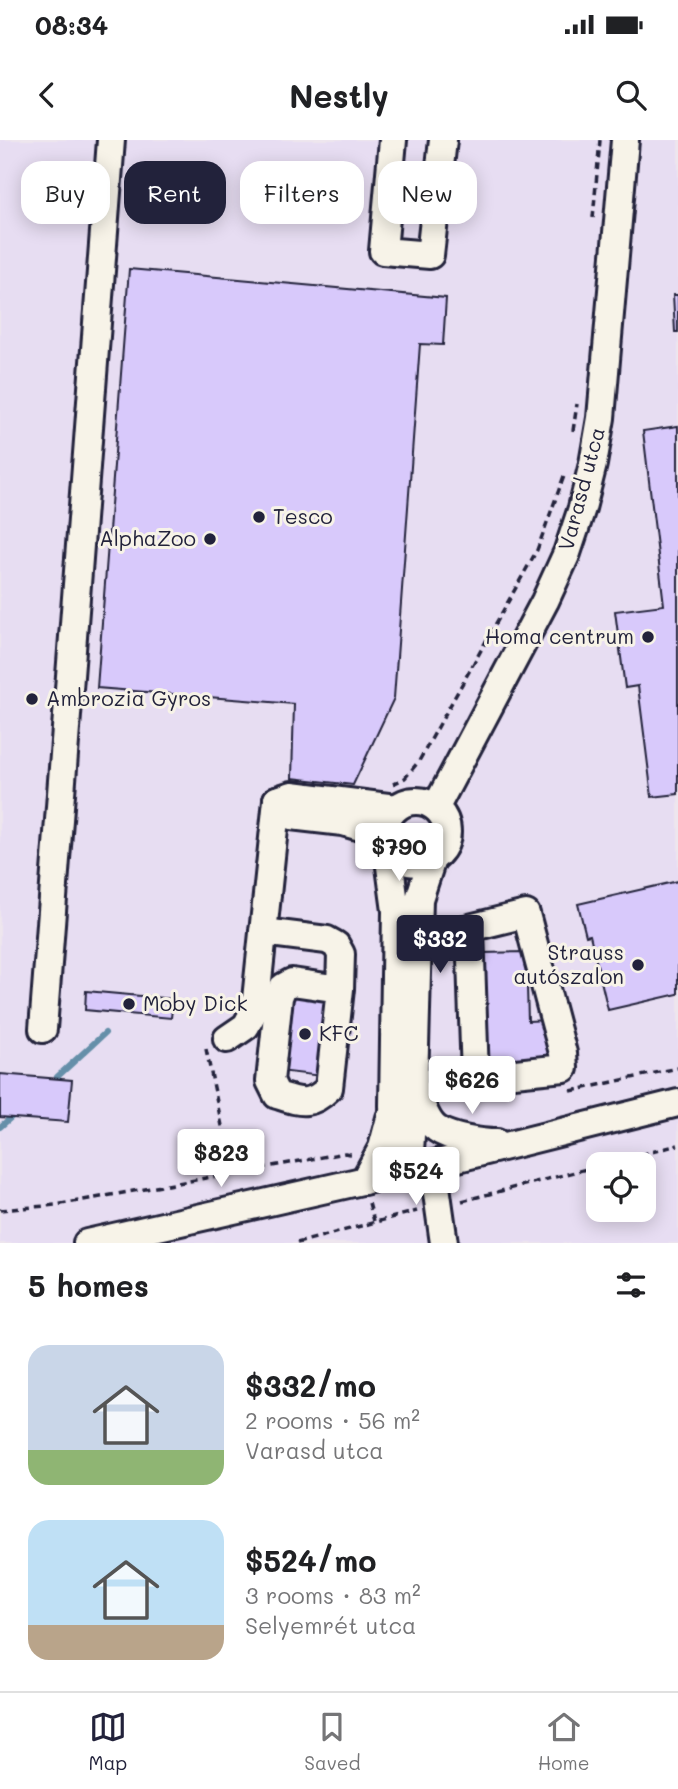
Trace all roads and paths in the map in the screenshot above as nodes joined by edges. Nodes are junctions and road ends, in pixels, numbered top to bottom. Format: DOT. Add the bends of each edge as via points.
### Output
graph roads {
  1 [pos="111,140"];
  2 [pos="393,140"];
  3 [pos="443,140"];
  4 [pos="600,140"];
  5 [pos="625,140"];
  6 [pos="593,222"];
  7 [pos="578,398"];
  8 [pos="572,438"];
  9 [pos="569,464"];
  10 [pos="389,798"];
  11 [pos="277,800"];
  12 [pos="436,807"];
  13 [pos="386,839"];
  14 [pos="432,859"];
  15 [pos="470,929"];
  16 [pos="263,932"];
  17 [pos="417,941"];
  18 [pos="340,989"];
  19 [pos="43,1029"];
  20 [pos="216,1040"];
  21 [pos="564,1068"];
  22 [pos="678,1068"];
  23 [pos="414,1084"];
  24 [pos="678,1103"];
  25 [pos="393,1106"];
  26 [pos="530,1141"];
  27 [pos="678,1145"];
  28 [pos="651,1152"];
  29 [pos="357,1156"];
  30 [pos="433,1165"];
  31 [pos="586,1169"];
  32 [pos="406,1171"];
  33 [pos="232,1174"];
  34 [pos="367,1193"];
  35 [pos="439,1206"];
  36 [pos="0,1210"];
  37 [pos="374,1221"];
  38 [pos="87,1243"];
  39 [pos="297,1243"];
  40 [pos="444,1243"];
  1 -- 19 [label="street"];
  2 -- 3 [label="street" via="383,251 430,255"];
  4 -- 6 [label="path"];
  5 -- 12 [label="street, Varasd utca" via="601,418 582,508 545,601"];
  7 -- 8 [label="path"];
  9 -- 10 [label="path" via="537,550 419,761"];
  10 -- 11 [label="street" via="292,795"];
  10 -- 12 [label="street"];
  10 -- 13 [label="street"];
  11 -- 13 [label="street" via="291,816 343,822"];
  11 -- 16 [label="street"];
  12 -- 14 [label="street" via="448,832 446,843"];
  13 -- 14 [label="street" via="393,853 413,863"];
  13 -- 25 [label="street" via="396,911"];
  14 -- 17 [label="street" via="419,899"];
  15 -- 17 [label="street"];
  15 -- 21 [label="street" via="526,914"];
  15 -- 21 [label="street" via="475,1077"];
  16 -- 18 [label="street" via="336,945 341,954"];
  16 -- 20 [label="street" via="255,1009 246,1026"];
  17 -- 23 [label="street"];
  20 -- 33 [label="path"];
  21 -- 22 [label="path" via="569,1092"];
  23 -- 26 [label="street" via="437,1130 478,1143"];
  23 -- 32 [label="street"];
  24 -- 26 [label="street"];
  25 -- 32 [label="street"];
  25 -- 34 [label="street"];
  26 -- 30 [label="street"];
  27 -- 28 [label="path"];
  29 -- 33 [label="path" via="345,1153"];
  30 -- 32 [label="street"];
  30 -- 35 [label="street"];
  31 -- 35 [label="path"];
  32 -- 34 [label="street"];
  33 -- 36 [label="path" via="56,1205"];
  34 -- 37 [label="path"];
  34 -- 38 [label="street"];
  35 -- 37 [label="path"];
  35 -- 40 [label="street"];
  37 -- 39 [label="path"];
}
